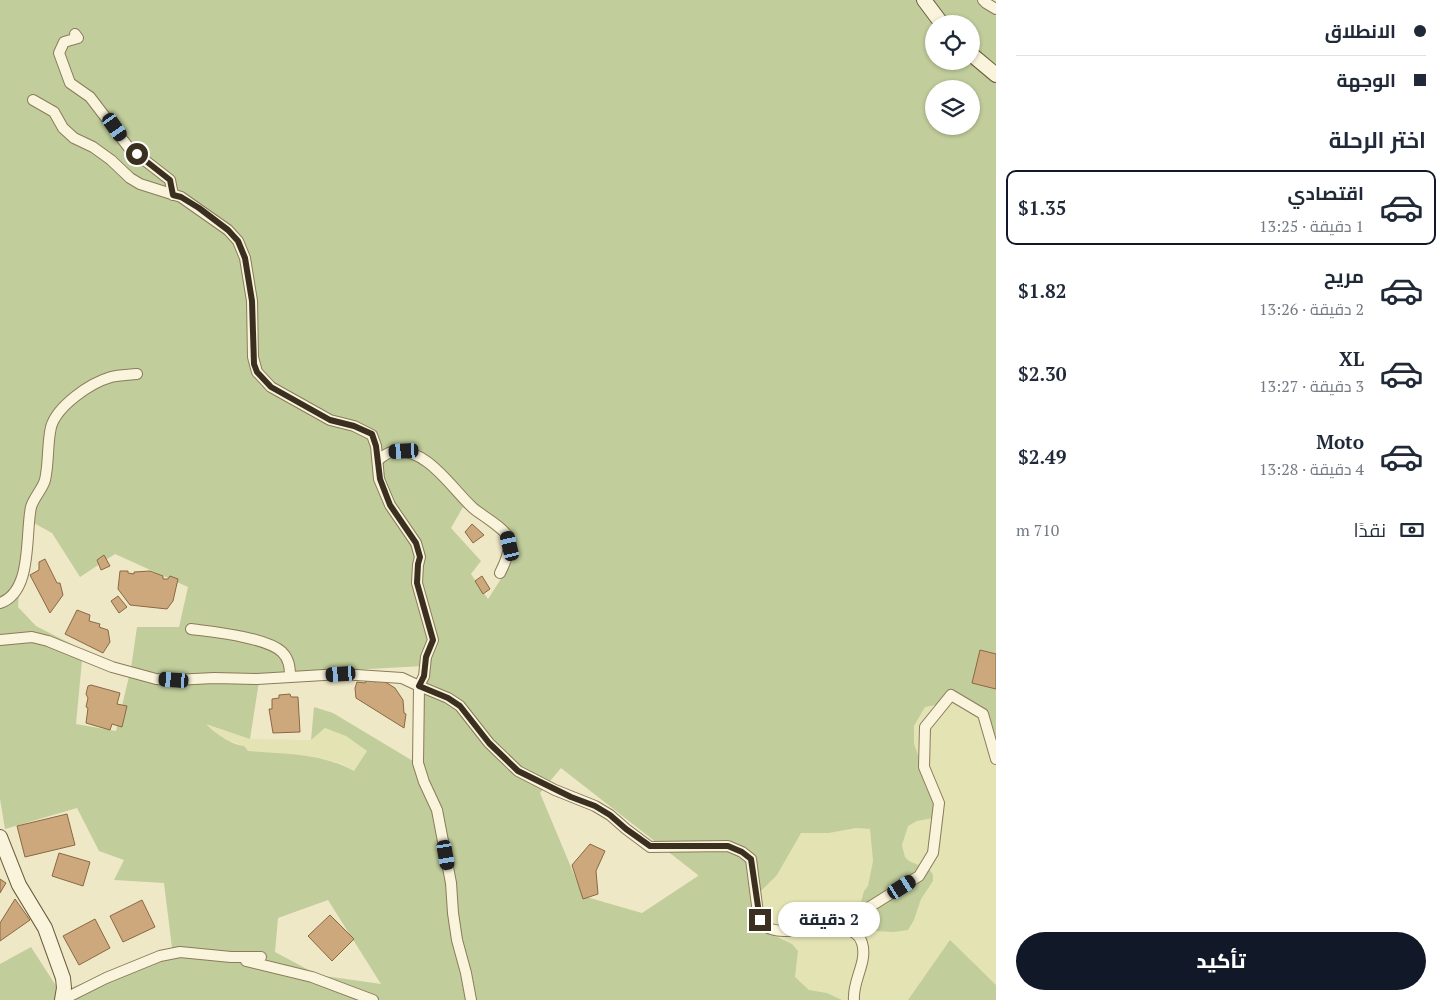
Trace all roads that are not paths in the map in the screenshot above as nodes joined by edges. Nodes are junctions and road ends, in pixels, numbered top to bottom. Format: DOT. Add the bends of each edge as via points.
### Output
graph roads {
  1 [pos="924,0"];
  2 [pos="983,0"];
  3 [pos="996,9"];
  4 [pos="935,15"];
  5 [pos="75,34"];
  6 [pos="980,62"];
  7 [pos="996,75"];
  8 [pos="33,100"];
  9 [pos="173,195"];
  10 [pos="137,374"];
  11 [pos="378,460"];
  12 [pos="500,573"];
  13 [pos="0,603"];
  14 [pos="191,628"];
  15 [pos="0,640"];
  16 [pos="290,677"];
  17 [pos="419,686"];
  18 [pos="996,759"];
  19 [pos="0,836"];
  20 [pos="836,928"];
  21 [pos="231,957"];
  22 [pos="261,957"];
  23 [pos="62,1000"];
  24 [pos="373,1000"];
  25 [pos="471,1000"];
  26 [pos="854,1000"];
  1 -- 4 [label="street"];
  2 -- 3 [label="street"];
  5 -- 9 [label="street" via="78,38 64,42 59,53 70,83 90,97 129,148 170,180"];
  6 -- 7 [label="street"];
  8 -- 9 [label="street" via="54,112 63,128 74,138 93,147 130,178"];
  9 -- 11 [label="street" via="199,208 238,241 245,258 252,301 257,372 271,387 330,420 372,434"];
  10 -- 13 [label="street" via="111,377 95,383 62,408 56,417 51,427 44,481 33,500 24,574 13,596"];
  11 -- 12 [label="street" via="389,452 404,451 444,476 472,507 507,535 510,546"];
  11 -- 17 [label="street" via="380,479 390,505 416,543 420,557 417,583 433,640"];
  14 -- 16 [label="street" via="250,638 277,648 288,660"];
  15 -- 16 [label="street" via="32,637 112,668 156,679"];
  16 -- 17 [label="street" via="373,675 402,678"];
  17 -- 20 [label="street" via="460,706 489,743 518,771 595,806 650,846 728,846 742,852 751,859 758,913 765,926 778,930"];
  17 -- 25 [label="street" via="418,764 437,810 451,883 457,940"];
  18 -- 20 [label="street" via="983,714 950,695 925,727 924,767 939,803 933,853 919,876"];
  19 -- 23 [label="street" via="20,885 45,928 62,978"];
  20 -- 26 [label="street" via="853,931 862,940 864,950"];
  21 -- 22 [label="street"];
  21 -- 23 [label="street" via="180,952 160,956"];
  21 -- 24 [label="street" via="312,977"];
}
